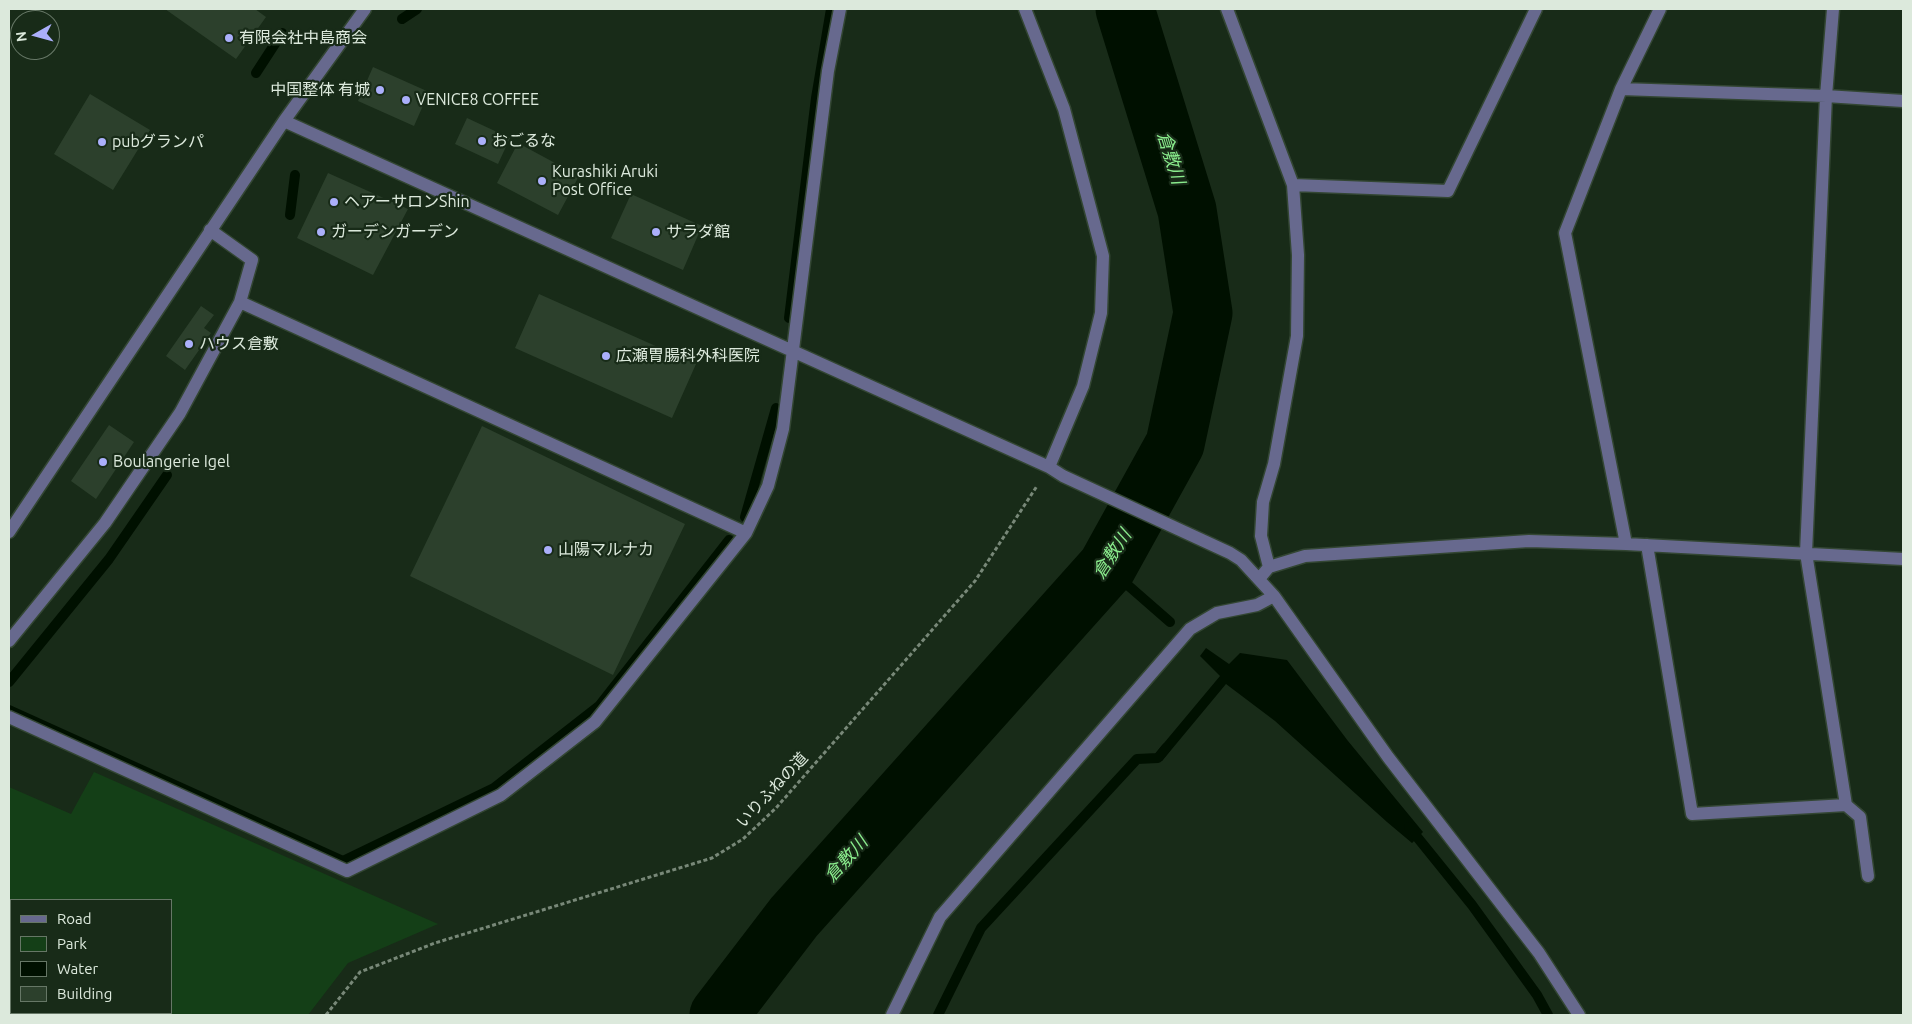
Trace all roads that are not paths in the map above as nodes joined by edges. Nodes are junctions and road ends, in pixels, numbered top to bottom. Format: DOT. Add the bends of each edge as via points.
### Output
graph roads {
  1 [pos="365,9"];
  2 [pos="840,9"];
  3 [pos="1025,9"];
  4 [pos="1227,9"];
  5 [pos="1536,9"];
  6 [pos="1660,9"];
  7 [pos="1833,9"];
  8 [pos="1621,89"];
  9 [pos="1826,96"];
  10 [pos="1903,101"];
  11 [pos="284,121"];
  12 [pos="1293,186"];
  13 [pos="210,230"];
  14 [pos="240,302"];
  15 [pos="792,352"];
  16 [pos="1049,468"];
  17 [pos="13,518"];
  18 [pos="9,532"];
  19 [pos="746,533"];
  20 [pos="1626,544"];
  21 [pos="1647,545"];
  22 [pos="1806,552"];
  23 [pos="1903,558"];
  24 [pos="1269,567"];
  25 [pos="1260,579"];
  26 [pos="1274,596"];
  27 [pos="9,641"];
  28 [pos="9,717"];
  29 [pos="1846,806"];
  30 [pos="1868,876"];
  31 [pos="892,1015"];
  32 [pos="1579,1015"];
  1 -- 11 [label="street"];
  2 -- 15 [label="street" via="828,71"];
  3 -- 16 [label="street" via="1064,109 1103,256 1101,313 1083,386"];
  4 -- 12 [label="street"];
  5 -- 12 [label="street" via="1448,191"];
  6 -- 8 [label="street"];
  7 -- 9 [label="street"];
  8 -- 9 [label="street"];
  8 -- 20 [label="street" via="1565,233"];
  9 -- 10 [label="street"];
  9 -- 22 [label="street"];
  11 -- 13 [label="street"];
  11 -- 15 [label="street"];
  12 -- 24 [label="street" via="1299,322 1288,394 1263,502 1261,536"];
  13 -- 14 [label="street" via="252,260"];
  13 -- 17 [label="street"];
  14 -- 19 [label="street"];
  14 -- 27 [label="street" via="180,413 155,451 105,523"];
  15 -- 16 [label="street"];
  15 -- 19 [label="street" via="783,429 768,486"];
  16 -- 25 [label="street" via="1230,553"];
  17 -- 18 [label="street"];
  19 -- 28 [label="street" via="595,722 501,795 347,871"];
  20 -- 21 [label="street"];
  20 -- 24 [label="street" via="1510,542 1305,556"];
  21 -- 22 [label="street"];
  21 -- 29 [label="street" via="1692,814"];
  22 -- 23 [label="street"];
  22 -- 29 [label="street"];
  24 -- 25 [label="street"];
  25 -- 26 [label="street"];
  26 -- 31 [label="street" via="1257,605 1217,613 1190,629 940,917"];
  26 -- 32 [label="street" via="1388,757 1539,953"];
  29 -- 30 [label="street" via="1860,817"];
}
